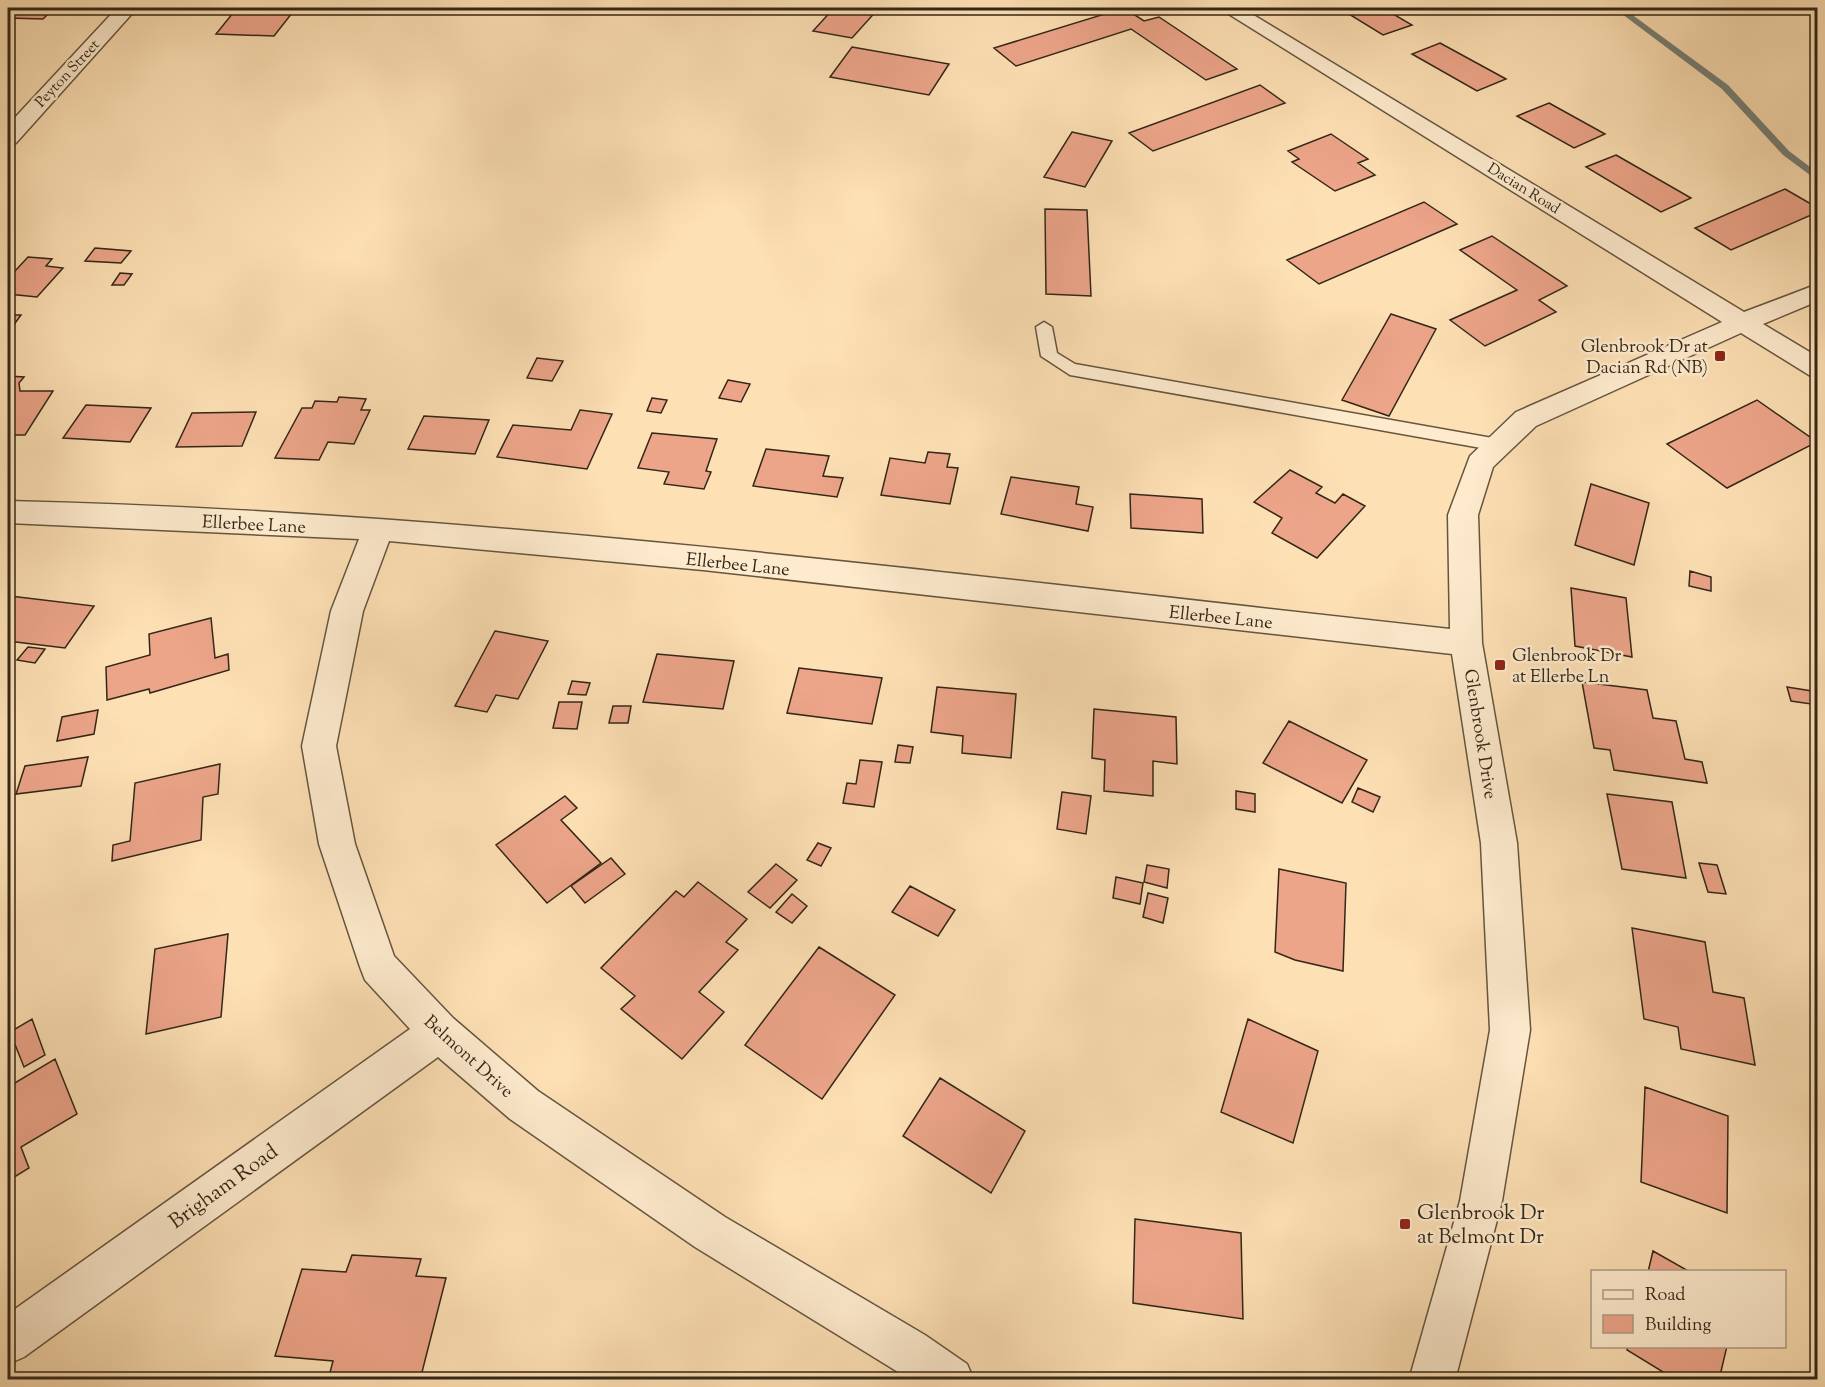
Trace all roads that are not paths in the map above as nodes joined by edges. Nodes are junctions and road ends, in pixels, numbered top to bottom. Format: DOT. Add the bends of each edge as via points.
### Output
graph roads {
  1 [pos="127,8"];
  2 [pos="1229,8"];
  3 [pos="8,138"];
  4 [pos="1818,292"];
  5 [pos="1741,323"];
  6 [pos="1044,327"];
  7 [pos="1818,369"];
  8 [pos="1498,445"];
  9 [pos="8,512"];
  10 [pos="378,530"];
  11 [pos="1466,643"];
  12 [pos="439,1032"];
  13 [pos="8,1341"];
  14 [pos="951,1380"];
  15 [pos="1432,1380"];
  1 -- 3 [label="street, Peyton Street"];
  2 -- 5 [label="street, Dacian Road"];
  4 -- 5 [label="street, Glenbrook Drive"];
  5 -- 7 [label="street, Dacian Road"];
  5 -- 8 [label="street, Glenbrook Drive" via="1526,419"];
  6 -- 8 [label="lane" via="1049,356 1070,369"];
  8 -- 11 [label="street, Glenbrook Drive" via="1480,463 1463,514"];
  9 -- 10 [label="street, Ellerbee Lane"];
  10 -- 11 [label="street, Ellerbee Lane" via="703,560"];
  10 -- 12 [label="street, Belmont Drive" via="347,611 319,746 337,843 379,967"];
  11 -- 15 [label="street, Glenbrook Drive" via="1499,843 1510,1030 1481,1201"];
  12 -- 13 [label="street, Brigham Road"];
  12 -- 14 [label="street, Belmont Drive" via="524,1105 710,1232"];
}
